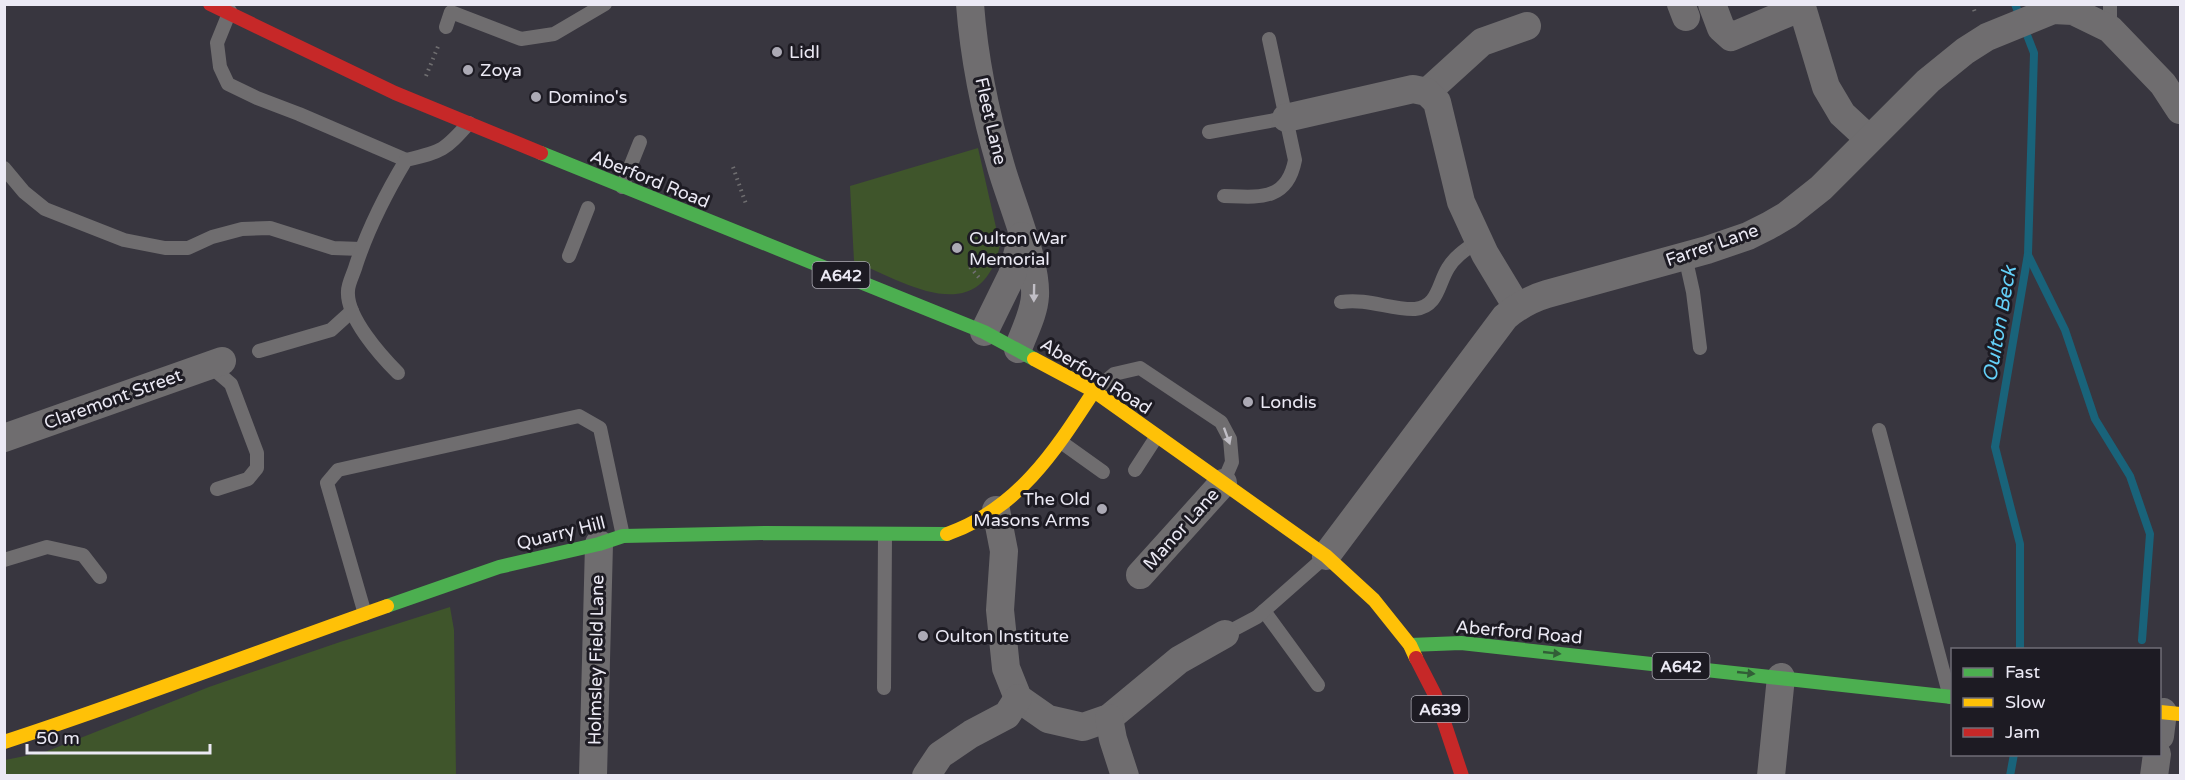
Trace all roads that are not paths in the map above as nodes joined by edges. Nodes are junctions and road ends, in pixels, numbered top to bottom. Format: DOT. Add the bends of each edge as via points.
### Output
graph roads {
  1 [pos="210,4"];
  2 [pos="605,4"];
  3 [pos="970,4"];
  4 [pos="1712,4"];
  5 [pos="2059,8"];
  6 [pos="231,9"];
  7 [pos="2110,17"];
  8 [pos="1527,26"];
  9 [pos="446,27"];
  10 [pos="1269,39"];
  11 [pos="2172,79"];
  12 [pos="1428,92"];
  13 [pos="2181,110"];
  14 [pos="1286,118"];
  15 [pos="469,123"];
  16 [pos="1209,132"];
  17 [pos="1869,139"];
  18 [pos="640,142"];
  19 [pos="406,160"];
  20 [pos="4,168"];
  21 [pos="622,187"];
  22 [pos="1224,196"];
  23 [pos="588,208"];
  24 [pos="1022,236"];
  25 [pos="1479,240"];
  26 [pos="361,249"];
  27 [pos="569,256"];
  28 [pos="1685,256"];
  29 [pos="1341,302"];
  30 [pos="1517,307"];
  31 [pos="352,311"];
  32 [pos="984,332"];
  33 [pos="1700,348"];
  34 [pos="1018,349"];
  35 [pos="260,351"];
  36 [pos="216,363"];
  37 [pos="398,373"];
  38 [pos="1094,391"];
  39 [pos="1879,430"];
  40 [pos="1157,435"];
  41 [pos="4,438"];
  42 [pos="1060,442"];
  43 [pos="1135,470"];
  44 [pos="1103,472"];
  45 [pos="1223,483"];
  46 [pos="217,489"];
  47 [pos="996,510"];
  48 [pos="885,535"];
  49 [pos="611,540"];
  50 [pos="1326,556"];
  51 [pos="4,560"];
  52 [pos="1140,575"];
  53 [pos="100,577"];
  54 [pos="1264,611"];
  55 [pos="365,614"];
  56 [pos="1225,634"];
  57 [pos="1410,645"];
  58 [pos="1781,676"];
  59 [pos="1318,685"];
  60 [pos="884,688"];
  61 [pos="1951,693"];
  62 [pos="1951,697"];
  63 [pos="1018,698"];
  64 [pos="1109,718"];
  65 [pos="4,742"];
  66 [pos="2157,756"];
  67 [pos="593,776"];
  68 [pos="926,776"];
  69 [pos="1125,776"];
  70 [pos="1462,776"];
  71 [pos="1771,776"];
  72 [pos="2154,776"];
  1 -- 6 [label="main road, Aberford Road / A642"];
  2 -- 9 [label="lane" via="554,34 531,38 521,39 451,12"];
  3 -- 24 [label="street, Fleet Lane" via="994,142"];
  4 -- 17 [label="street" via="1721,28 1731,37 1802,7 1826,87 1842,114"];
  5 -- 7 [label="street, Farrer Lane"];
  5 -- 17 [label="street, Farrer Lane" via="2001,31 1965,51"];
  6 -- 15 [label="main road, Aberford Road / A642" via="416,101"];
  6 -- 19 [label="lane" via="217,43 220,67 228,84"];
  7 -- 11 [label="street, Farrer Lane"];
  8 -- 12 [label="street" via="1482,42"];
  10 -- 14 [label="lane"];
  11 -- 13 [label="street, Farrer Lane"];
  12 -- 14 [label="street" via="1413,88"];
  12 -- 25 [label="street" via="1437,102 1461,202"];
  14 -- 16 [label="lane"];
  14 -- 22 [label="lane" via="1295,160 1288,181 1271,195"];
  15 -- 19 [label="lane" via="448,147"];
  15 -- 21 [label="main road, Aberford Road / A642"];
  17 -- 28 [label="street, Farrer Lane" via="1821,188 1787,215 1748,236"];
  18 -- 21 [label="lane"];
  19 -- 26 [label="lane" via="382,200"];
  20 -- 26 [label="lane" via="45,209 124,240 188,248 242,229 270,228 333,248"];
  21 -- 32 [label="main road, Aberford Road / A642"];
  23 -- 27 [label="lane"];
  24 -- 32 [label="street" via="1012,276"];
  24 -- 34 [label="street, Fleet Lane, one-way" via="1033,273 1035,297"];
  25 -- 29 [label="lane" via="1448,267 1433,302 1424,307"];
  25 -- 30 [label="street"];
  26 -- 31 [label="lane" via="348,292"];
  28 -- 30 [label="street, Farrer Lane" via="1547,294"];
  28 -- 33 [label="lane"];
  30 -- 50 [label="street, Farrer Lane" via="1505,317"];
  31 -- 35 [label="lane" via="331,330"];
  31 -- 37 [label="lane" via="370,344"];
  32 -- 34 [label="main road, Aberford Road / A642"];
  34 -- 38 [label="main road, Aberford Road / A642"];
  36 -- 41 [label="street, Claremont Street"];
  36 -- 46 [label="lane" via="231,384 257,453 257,468 248,479"];
  38 -- 40 [label="main road, Aberford Road / A642"];
  38 -- 42 [label="main road, Quarry Hill"];
  38 -- 45 [label="lane, one-way" via="1114,374 1140,368 1221,422 1230,439 1232,462"];
  39 -- 61 [label="lane"];
  40 -- 43 [label="lane"];
  40 -- 45 [label="main road, Aberford Road / A642"];
  42 -- 44 [label="lane"];
  42 -- 47 [label="main road, Quarry Hill" via="1035,474"];
  45 -- 50 [label="main road, Aberford Road / A642"];
  45 -- 52 [label="street, Manor Lane"];
  47 -- 48 [label="main road, Quarry Hill" via="948,534"];
  47 -- 63 [label="street" via="1004,551 1002,637 1006,668"];
  48 -- 49 [label="main road, Quarry Hill" via="757,533"];
  48 -- 60 [label="lane"];
  49 -- 55 [label="main road, Quarry Hill" via="499,567"];
  49 -- 55 [label="lane" via="600,428 579,416 338,470 327,483"];
  49 -- 67 [label="street, Holmsley Field Lane"];
  50 -- 54 [label="lane"];
  50 -- 57 [label="main road, Aberford Road / A642" via="1374,600"];
  51 -- 53 [label="lane" via="47,547 83,555"];
  54 -- 56 [label="lane"];
  54 -- 59 [label="lane"];
  55 -- 65 [label="main road, Quarry Hill"];
  56 -- 64 [label="street" via="1179,660"];
  57 -- 58 [label="main road, Aberford Road / A642, one-way" via="1461,643"];
  57 -- 70 [label="main road, A639" via="1436,695"];
  58 -- 62 [label="main road, Aberford Road / A642"];
  58 -- 71 [label="street"];
  63 -- 64 [label="street" via="1048,719 1083,727"];
  63 -- 68 [label="street" via="1007,715 940,755"];
  64 -- 69 [label="street"];
  66 -- 72 [label="street"];
}
